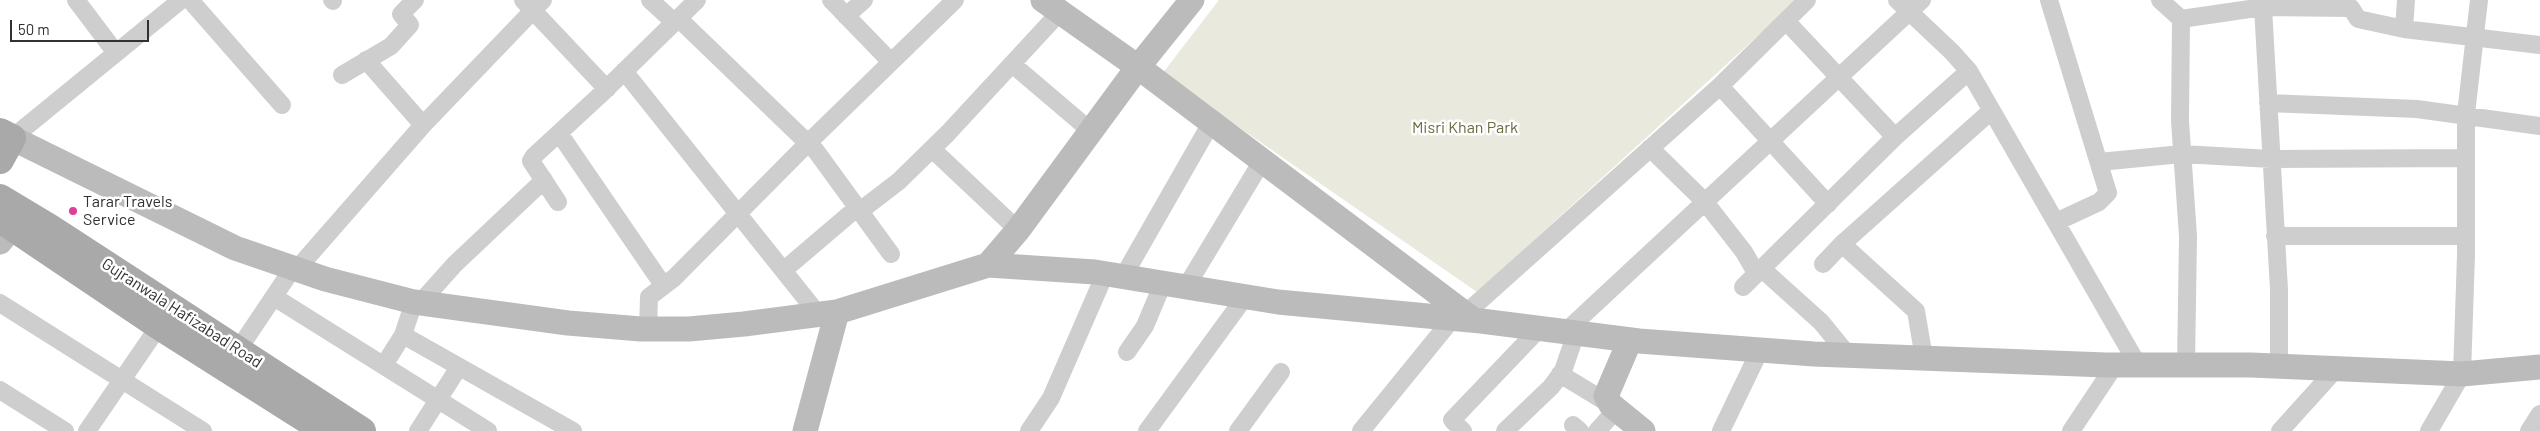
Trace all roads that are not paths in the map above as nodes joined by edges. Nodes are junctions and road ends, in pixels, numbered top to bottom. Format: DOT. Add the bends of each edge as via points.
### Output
graph roads {
  1 [pos="76,0"];
  2 [pos="181,0"];
  3 [pos="190,0"];
  4 [pos="415,0"];
  5 [pos="650,0"];
  6 [pos="697,0"];
  7 [pos="831,0"];
  8 [pos="864,0"];
  9 [pos="955,0"];
  10 [pos="1192,0"];
  11 [pos="1808,0"];
  12 [pos="2049,0"];
  13 [pos="2160,0"];
  14 [pos="2406,0"];
  15 [pos="2479,0"];
  16 [pos="533,4"];
  17 [pos="1910,4"];
  18 [pos="2330,4"];
  19 [pos="1051,6"];
  20 [pos="2263,7"];
  21 [pos="846,16"];
  22 [pos="2181,19"];
  23 [pos="676,20"];
  24 [pos="1786,20"];
  25 [pos="2404,29"];
  26 [pos="2475,37"];
  27 [pos="2540,45"];
  28 [pos="116,53"];
  29 [pos="366,60"];
  30 [pos="891,62"];
  31 [pos="1012,64"];
  32 [pos="1138,67"];
  33 [pos="1969,71"];
  34 [pos="624,72"];
  35 [pos="342,74"];
  36 [pos="1840,77"];
  37 [pos="1720,86"];
  38 [pos="607,89"];
  39 [pos="2268,103"];
  40 [pos="282,105"];
  41 [pos="1991,111"];
  42 [pos="2466,116"];
  43 [pos="1211,123"];
  44 [pos="423,125"];
  45 [pos="2540,126"];
  46 [pos="1092,132"];
  47 [pos="559,133"];
  48 [pos="1895,137"];
  49 [pos="1771,141"];
  50 [pos="4,143"];
  51 [pos="808,143"];
  52 [pos="1650,148"];
  53 [pos="932,149"];
  54 [pos="2182,154"];
  55 [pos="2466,158"];
  56 [pos="2270,159"];
  57 [pos="1262,161"];
  58 [pos="2099,162"];
  59 [pos="544,180"];
  60 [pos="0,198"];
  61 [pos="558,202"];
  62 [pos="1705,202"];
  63 [pos="1828,204"];
  64 [pos="859,209"];
  65 [pos="738,214"];
  66 [pos="2056,222"];
  67 [pos="4,230"];
  68 [pos="1018,230"];
  69 [pos="2276,236"];
  70 [pos="2466,236"];
  71 [pos="1842,244"];
  72 [pos="891,254"];
  73 [pos="1823,264"];
  74 [pos="988,265"];
  75 [pos="295,269"];
  76 [pos="784,270"];
  77 [pos="1759,270"];
  78 [pos="1114,275"];
  79 [pos="664,284"];
  80 [pos="1174,285"];
  81 [pos="1743,287"];
  82 [pos="274,296"];
  83 [pos="1245,297"];
  84 [pos="0,303"];
  85 [pos="417,303"];
  86 [pos="828,313"];
  87 [pos="1464,318"];
  88 [pos="159,326"];
  89 [pos="1539,328"];
  90 [pos="648,329"];
  91 [pos="1571,332"];
  92 [pos="403,335"];
  93 [pos="1630,340"];
  94 [pos="238,350"];
  95 [pos="1760,350"];
  96 [pos="1127,352"];
  97 [pos="1848,355"];
  98 [pos="1924,358"];
  99 [pos="384,365"];
  100 [pos="2127,365"];
  101 [pos="2186,365"];
  102 [pos="459,366"];
  103 [pos="2279,367"];
  104 [pos="2540,367"];
  105 [pos="2336,369"];
  106 [pos="1282,372"];
  107 [pos="1560,374"];
  108 [pos="2462,374"];
  109 [pos="121,379"];
  110 [pos="0,390"];
  111 [pos="438,400"];
  112 [pos="1614,408"];
  113 [pos="2540,414"];
  114 [pos="65,431"];
  115 [pos="87,431"];
  116 [pos="203,431"];
  117 [pos="325,431"];
  118 [pos="362,431"];
  119 [pos="418,431"];
  120 [pos="488,431"];
  121 [pos="573,431"];
  122 [pos="805,431"];
  123 [pos="1029,431"];
  124 [pos="1147,431"];
  125 [pos="1238,431"];
  126 [pos="1361,431"];
  127 [pos="1462,431"];
  128 [pos="1505,431"];
  129 [pos="1597,431"];
  130 [pos="1643,431"];
  131 [pos="1721,431"];
  132 [pos="2071,431"];
  133 [pos="2280,431"];
  134 [pos="2429,431"];
  135 [pos="2528,431"];
  1 -- 28 [label="street"];
  2 -- 28 [label="street"];
  3 -- 40 [label="street"];
  4 -- 29 [label="street" via="401,14 410,25 391,46"];
  5 -- 23 [label="street"];
  6 -- 23 [label="street"];
  7 -- 21 [label="street"];
  8 -- 21 [label="street"];
  9 -- 30 [label="street"];
  10 -- 32 [label="street"];
  11 -- 24 [label="street"];
  12 -- 58 [label="street"];
  13 -- 22 [label="street"];
  14 -- 25 [label="street"];
  15 -- 26 [label="street"];
  16 -- 38 [label="street"];
  16 -- 44 [label="street"];
  17 -- 33 [label="street"];
  17 -- 36 [label="street"];
  18 -- 20 [label="street"];
  18 -- 25 [label="street" via="2351,8 2358,19"];
  19 -- 31 [label="street"];
  19 -- 32 [label="street"];
  20 -- 22 [label="street"];
  20 -- 39 [label="street"];
  21 -- 30 [label="street"];
  22 -- 54 [label="street"];
  23 -- 34 [label="street"];
  23 -- 51 [label="street"];
  24 -- 36 [label="street"];
  24 -- 37 [label="street"];
  25 -- 26 [label="street"];
  26 -- 27 [label="street"];
  26 -- 42 [label="street"];
  28 -- 50 [label="street"];
  29 -- 35 [label="street"];
  29 -- 44 [label="street"];
  30 -- 51 [label="street"];
  31 -- 46 [label="street"];
  31 -- 53 [label="street"];
  32 -- 43 [label="street"];
  32 -- 46 [label="street"];
  33 -- 41 [label="street"];
  33 -- 48 [label="street"];
  34 -- 38 [label="street"];
  34 -- 65 [label="street"];
  36 -- 48 [label="street"];
  36 -- 49 [label="street"];
  37 -- 49 [label="street"];
  37 -- 52 [label="street"];
  38 -- 47 [label="street"];
  39 -- 42 [label="street" via="2355,105"];
  39 -- 56 [label="street"];
  41 -- 66 [label="street"];
  41 -- 71 [label="street"];
  42 -- 45 [label="street"];
  42 -- 55 [label="street"];
  43 -- 57 [label="street"];
  43 -- 78 [label="street"];
  44 -- 75 [label="street"];
  46 -- 68 [label="street"];
  47 -- 59 [label="street" via="531,161"];
  47 -- 79 [label="street"];
  48 -- 63 [label="street"];
  49 -- 62 [label="street"];
  49 -- 63 [label="street"];
  50 -- 75 [label="street" via="235,248"];
  51 -- 64 [label="street"];
  51 -- 65 [label="street"];
  52 -- 62 [label="street"];
  52 -- 87 [label="street"];
  53 -- 64 [label="street" via="899,180"];
  53 -- 68 [label="street"];
  54 -- 56 [label="street"];
  54 -- 58 [label="street"];
  54 -- 101 [label="street" via="2188,236"];
  55 -- 56 [label="street"];
  55 -- 70 [label="street"];
  56 -- 69 [label="street"];
  57 -- 80 [label="street"];
  57 -- 87 [label="street"];
  58 -- 66 [label="street" via="2108,193 2099,202"];
  59 -- 61 [label="street"];
  59 -- 85 [label="street"];
  60 -- 94 [label="main road, Gujranwala Hafizabad Road"];
  62 -- 77 [label="street"];
  62 -- 91 [label="street"];
  63 -- 77 [label="street"];
  64 -- 72 [label="street"];
  64 -- 76 [label="street"];
  65 -- 76 [label="street"];
  65 -- 79 [label="street" via="674,278"];
  66 -- 100 [label="street"];
  67 -- 88 [label="main road, Gujranwala Hafizabad Road"];
  68 -- 74 [label="street"];
  69 -- 70 [label="street"];
  69 -- 103 [label="street"];
  70 -- 108 [label="street"];
  71 -- 73 [label="street"];
  71 -- 98 [label="street" via="1916,311"];
  74 -- 78 [label="street"];
  74 -- 86 [label="street"];
  75 -- 82 [label="street"];
  75 -- 85 [label="street"];
  76 -- 86 [label="street"];
  77 -- 81 [label="street"];
  77 -- 97 [label="street" via="1821,322"];
  78 -- 80 [label="street"];
  78 -- 123 [label="street" via="1051,398"];
  79 -- 90 [label="street" via="649,297"];
  80 -- 83 [label="street"];
  80 -- 96 [label="street"];
  82 -- 94 [label="street"];
  82 -- 99 [label="street"];
  83 -- 87 [label="street"];
  83 -- 124 [label="street"];
  84 -- 109 [label="street"];
  85 -- 90 [label="street" via="568,323"];
  85 -- 92 [label="street"];
  86 -- 90 [label="street" via="744,324"];
  86 -- 122 [label="street"];
  87 -- 89 [label="street"];
  87 -- 126 [label="street"];
  88 -- 109 [label="street"];
  88 -- 117 [label="main road, Gujranwala Hafizabad Road"];
  89 -- 91 [label="street"];
  89 -- 127 [label="street" via="1452,420"];
  91 -- 93 [label="street"];
  91 -- 107 [label="street"];
  92 -- 99 [label="street"];
  92 -- 102 [label="street"];
  93 -- 95 [label="street"];
  93 -- 112 [label="street" via="1606,396"];
  94 -- 118 [label="main road, Gujranwala Hafizabad Road"];
  95 -- 97 [label="street"];
  95 -- 131 [label="street"];
  97 -- 98 [label="street"];
  98 -- 100 [label="street"];
  99 -- 111 [label="street"];
  100 -- 101 [label="street"];
  100 -- 132 [label="street"];
  101 -- 103 [label="street"];
  102 -- 111 [label="street"];
  102 -- 121 [label="street"];
  103 -- 105 [label="street"];
  104 -- 108 [label="street"];
  105 -- 108 [label="street"];
  105 -- 133 [label="street"];
  106 -- 125 [label="street"];
  107 -- 112 [label="street"];
  107 -- 128 [label="street" via="1551,387"];
  108 -- 134 [label="street"];
  109 -- 115 [label="street"];
  109 -- 116 [label="street"];
  110 -- 114 [label="street"];
  111 -- 119 [label="street"];
  111 -- 120 [label="street"];
  112 -- 129 [label="street"];
  112 -- 130 [label="street"];
  113 -- 135 [label="street"];
}
